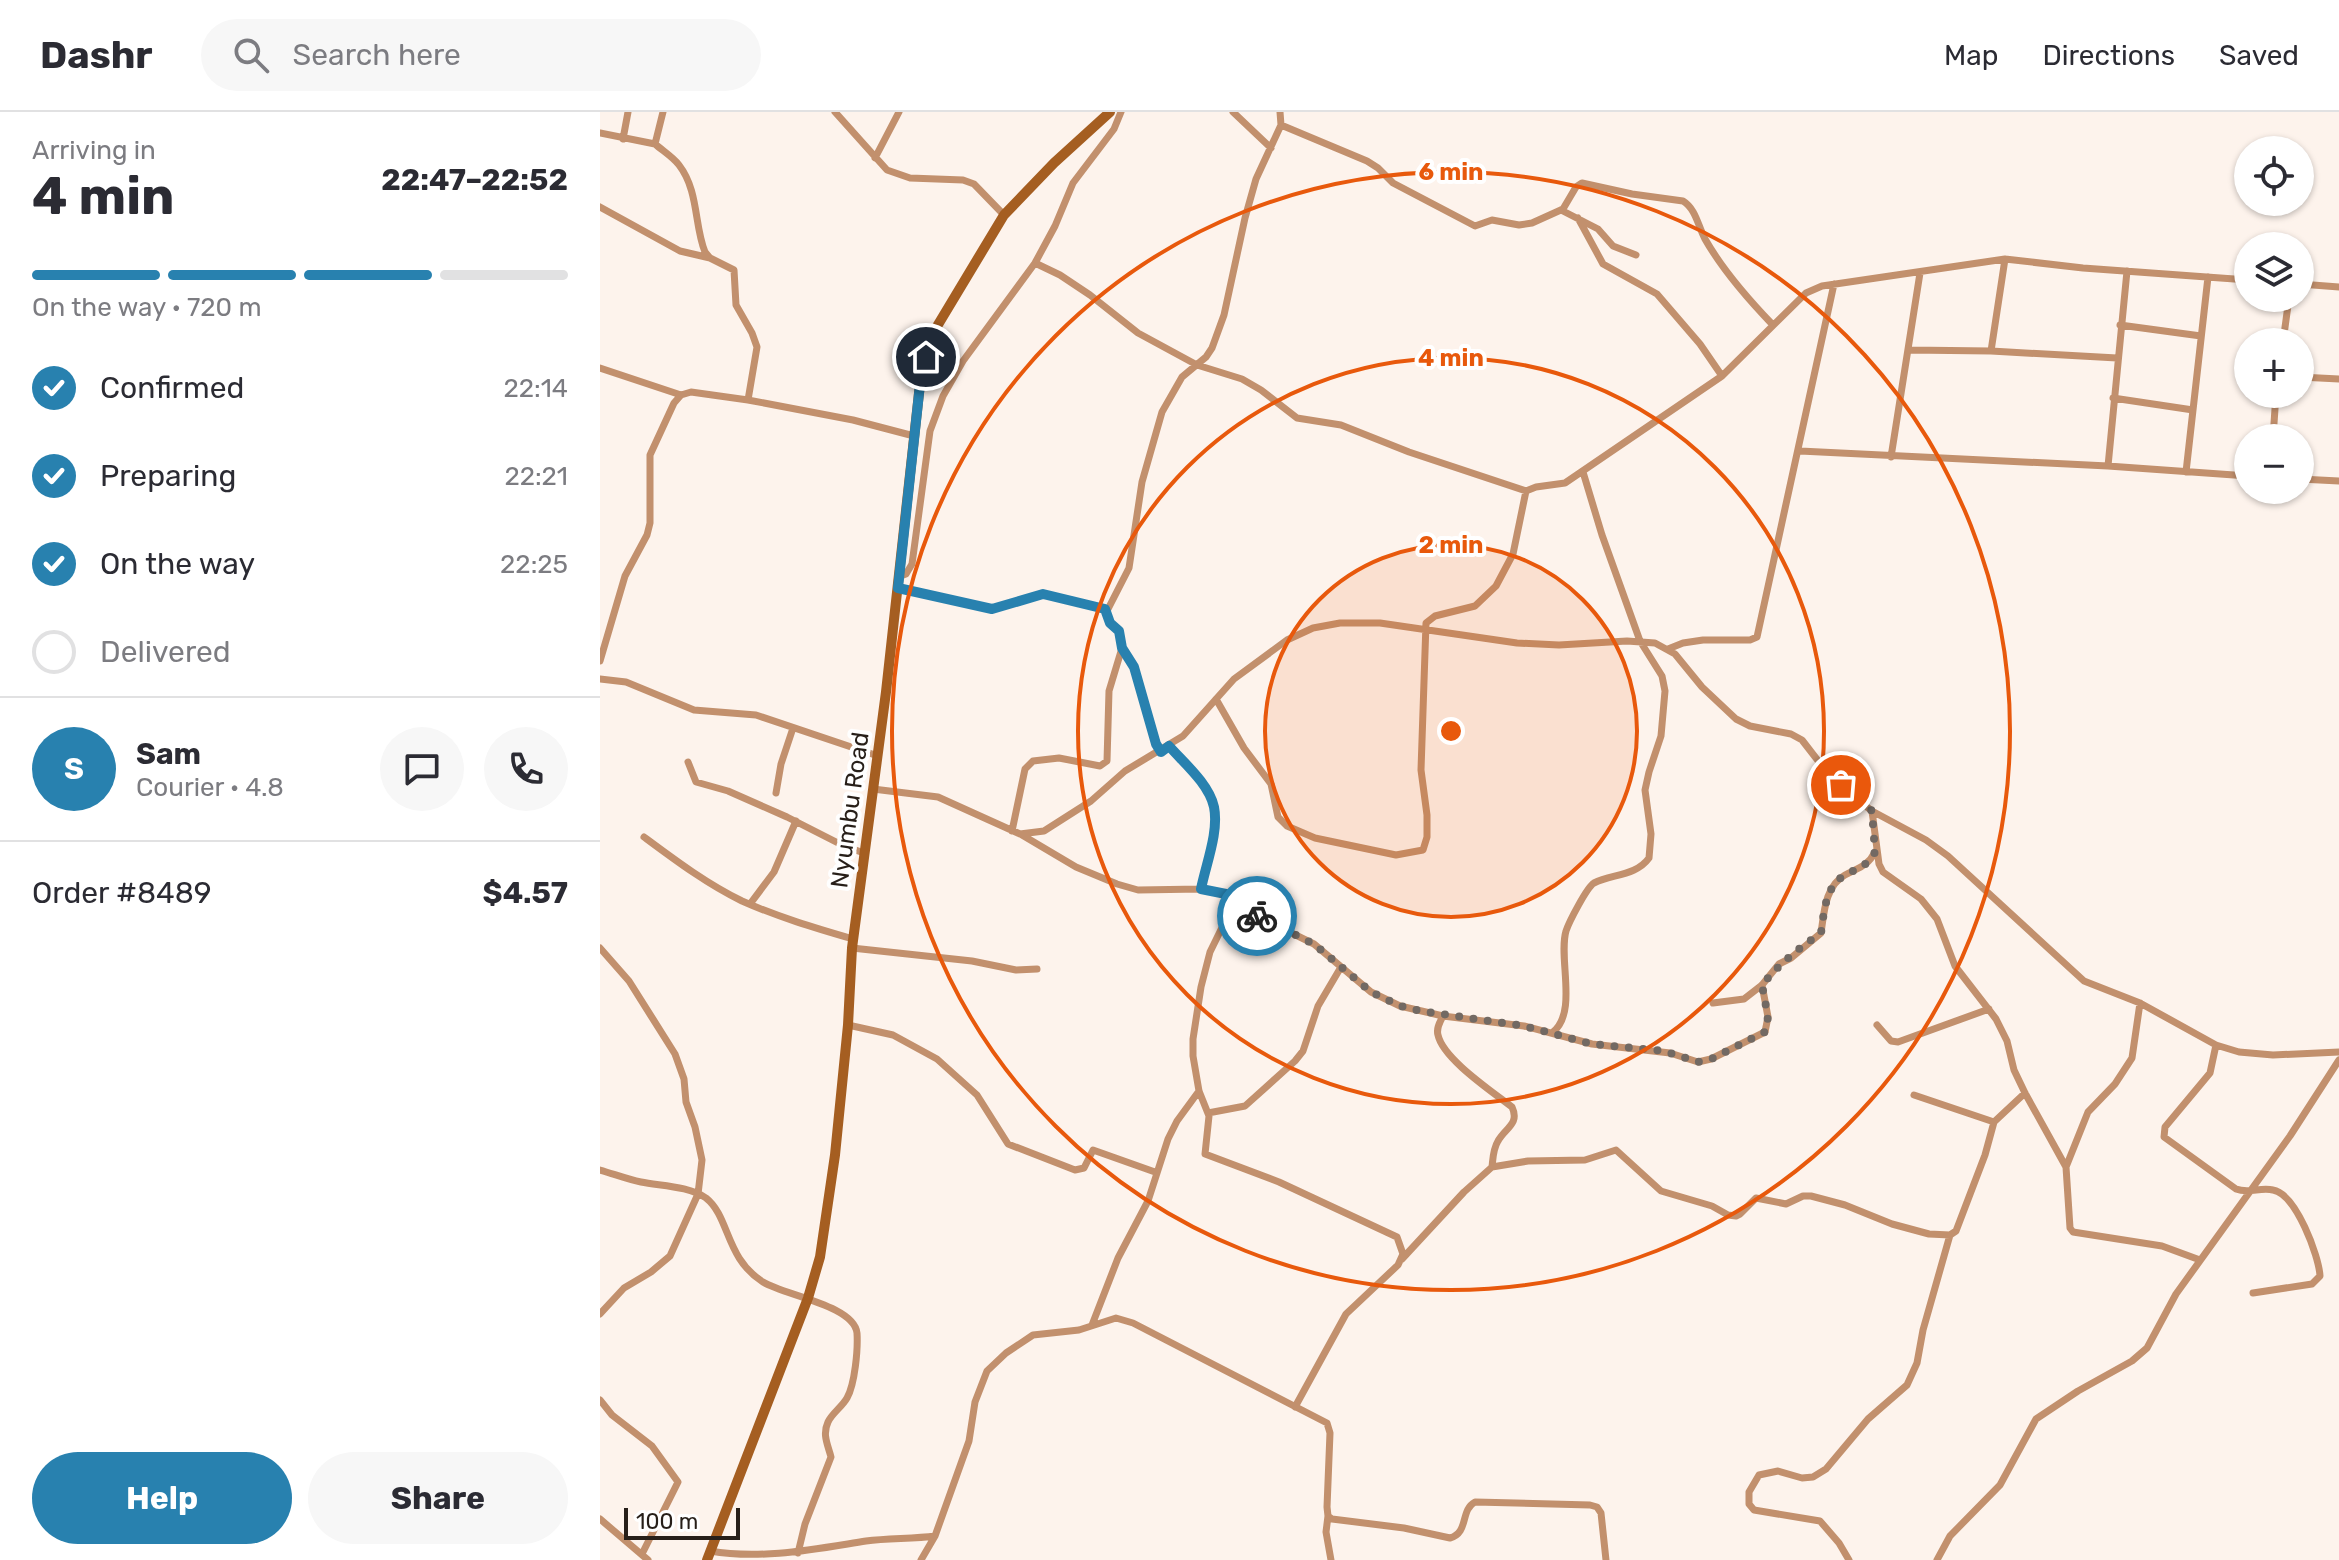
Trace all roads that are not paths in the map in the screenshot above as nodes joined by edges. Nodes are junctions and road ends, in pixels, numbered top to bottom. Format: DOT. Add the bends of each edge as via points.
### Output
graph roads {
  1 [pos="628,112"];
  2 [pos="663,112"];
  3 [pos="835,112"];
  4 [pos="899,112"];
  5 [pos="1110,112"];
  6 [pos="1121,112"];
  7 [pos="1233,112"];
  8 [pos="1280,112"];
  9 [pos="1281,125"];
  10 [pos="600,133"];
  11 [pos="623,139"];
  12 [pos="655,144"];
  13 [pos="1271,148"];
  14 [pos="875,158"];
  15 [pos="600,207"];
  16 [pos="1561,210"];
  17 [pos="1004,215"];
  18 [pos="1578,218"];
  19 [pos="1636,255"];
  20 [pos="710,258"];
  21 [pos="2005,259"];
  22 [pos="1035,263"];
  23 [pos="2127,271"];
  24 [pos="1920,273"];
  25 [pos="2208,277"];
  26 [pos="2234,279"];
  27 [pos="1834,284"];
  28 [pos="2314,285"];
  29 [pos="2339,287"];
  30 [pos="1772,324"];
  31 [pos="2120,325"];
  32 [pos="2201,336"];
  33 [pos="1909,350"];
  34 [pos="1991,351"];
  35 [pos="2117,358"];
  36 [pos="1197,365"];
  37 [pos="600,368"];
  38 [pos="1722,376"];
  39 [pos="2314,378"];
  40 [pos="2339,379"];
  41 [pos="681,395"];
  42 [pos="2113,398"];
  43 [pos="748,400"];
  44 [pos="2193,410"];
  45 [pos="914,436"];
  46 [pos="1800,451"];
  47 [pos="1891,457"];
  48 [pos="2108,466"];
  49 [pos="1583,472"];
  50 [pos="2186,472"];
  51 [pos="2234,475"];
  52 [pos="2314,480"];
  53 [pos="2339,481"];
  54 [pos="1526,491"];
  55 [pos="898,582"];
  56 [pos="1107,611"];
  57 [pos="1425,628"];
  58 [pos="1640,641"];
  59 [pos="1122,648"];
  60 [pos="1668,649"];
  61 [pos="600,661"];
  62 [pos="600,679"];
  63 [pos="1216,699"];
  64 [pos="793,728"];
  65 [pos="1169,746"];
  66 [pos="1161,752"];
  67 [pos="878,756"];
  68 [pos="688,762"];
  69 [pos="873,789"];
  70 [pos="776,793"];
  71 [pos="1872,811"];
  72 [pos="796,821"];
  73 [pos="1016,833"];
  74 [pos="644,837"];
  75 [pos="1875,852"];
  76 [pos="864,853"];
  77 [pos="1201,889"];
  78 [pos="1236,899"];
  79 [pos="750,904"];
  80 [pos="853,943"];
  81 [pos="600,948"];
  82 [pos="1341,967"];
  83 [pos="1037,969"];
  84 [pos="1762,985"];
  85 [pos="1713,1003"];
  86 [pos="2140,1003"];
  87 [pos="1989,1009"];
  88 [pos="1443,1016"];
  89 [pos="848,1025"];
  90 [pos="1877,1025"];
  91 [pos="1553,1032"];
  92 [pos="2216,1045"];
  93 [pos="2339,1052"];
  94 [pos="2339,1060"];
  95 [pos="1199,1091"];
  96 [pos="2025,1093"];
  97 [pos="1914,1095"];
  98 [pos="1208,1113"];
  99 [pos="1994,1122"];
  100 [pos="1492,1167"];
  101 [pos="2066,1167"];
  102 [pos="600,1170"];
  103 [pos="1155,1172"];
  104 [pos="2249,1192"];
  105 [pos="698,1194"];
  106 [pos="1950,1235"];
  107 [pos="1397,1237"];
  108 [pos="1416,1245"];
  109 [pos="1402,1260"];
  110 [pos="2200,1260"];
  111 [pos="2253,1293"];
  112 [pos="808,1298"];
  113 [pos="600,1314"];
  114 [pos="1092,1325"];
  115 [pos="600,1400"];
  116 [pos="1295,1407"];
  117 [pos="1328,1516"];
  118 [pos="600,1519"];
  119 [pos="935,1536"];
  120 [pos="798,1553"];
  121 [pos="709,1556"];
  122 [pos="645,1557"];
  123 [pos="921,1560"];
  124 [pos="1331,1560"];
  125 [pos="1606,1560"];
  126 [pos="1849,1560"];
  127 [pos="1937,1560"];
  1 -- 11 [label="street"];
  2 -- 12 [label="street"];
  3 -- 14 [label="street"];
  4 -- 14 [label="street"];
  5 -- 17 [label="street, Nyumbu Road"];
  6 -- 22 [label="street" via="1073,183"];
  7 -- 13 [label="street"];
  8 -- 9 [label="street"];
  9 -- 13 [label="street"];
  9 -- 16 [label="street" via="1367,161 1393,183 1475,226 1492,220 1532,223"];
  10 -- 11 [label="street"];
  11 -- 12 [label="street"];
  12 -- 20 [label="street" via="683,171"];
  13 -- 36 [label="street" via="1245,218 1224,315 1212,348"];
  14 -- 17 [label="street" via="899,176 974,184"];
  15 -- 20 [label="street" via="680,251"];
  16 -- 18 [label="street"];
  16 -- 30 [label="street" via="1576,187 1588,182 1683,201 1690,205 1705,239"];
  17 -- 45 [label="street, Nyumbu Road" via="930,338"];
  18 -- 19 [label="street" via="1613,246"];
  18 -- 38 [label="street" via="1603,264 1657,294"];
  20 -- 43 [label="street" via="734,270 736,305 756,341"];
  21 -- 23 [label="street"];
  21 -- 24 [label="street"];
  21 -- 34 [label="street"];
  22 -- 36 [label="street" via="1090,295 1138,333"];
  22 -- 55 [label="street" via="943,396 930,431 912,564"];
  23 -- 25 [label="street"];
  23 -- 31 [label="street"];
  24 -- 27 [label="street"];
  24 -- 33 [label="street"];
  25 -- 26 [label="street"];
  25 -- 32 [label="street"];
  27 -- 30 [label="street" via="1806,293"];
  27 -- 46 [label="street"];
  28 -- 29 [label="street"];
  30 -- 38 [label="street"];
  31 -- 32 [label="street"];
  31 -- 35 [label="street"];
  32 -- 44 [label="street"];
  33 -- 34 [label="street"];
  33 -- 47 [label="street"];
  34 -- 35 [label="street"];
  35 -- 42 [label="street"];
  36 -- 54 [label="street" via="1242,379 1297,418 1341,425"];
  36 -- 56 [label="street" via="1182,377 1162,412 1142,482 1129,568"];
  37 -- 41 [label="street"];
  38 -- 49 [label="street"];
  39 -- 40 [label="street"];
  41 -- 43 [label="street"];
  41 -- 61 [label="street" via="650,455 650,523 625,576"];
  42 -- 44 [label="street"];
  42 -- 48 [label="street"];
  43 -- 45 [label="street"];
  44 -- 50 [label="street"];
  45 -- 55 [label="street, Nyumbu Road"];
  46 -- 47 [label="street"];
  46 -- 60 [label="street" via="1757,637"];
  47 -- 48 [label="street"];
  48 -- 50 [label="street"];
  49 -- 54 [label="street" via="1565,483"];
  49 -- 58 [label="street"];
  50 -- 51 [label="street"];
  52 -- 53 [label="street"];
  54 -- 57 [label="street" via="1513,554 1496,586 1475,606 1430,618"];
  55 -- 56 [label="street" via="980,608 1043,594"];
  55 -- 67 [label="street, Nyumbu Road"];
  56 -- 59 [label="street"];
  57 -- 58 [label="street" via="1517,643"];
  57 -- 63 [label="street" via="1361,622 1313,628 1269,652"];
  57 -- 63 [label="street" via="1421,770 1427,837 1423,850 1415,853 1396,855 1315,838 1287,826 1278,817 1271,784"];
  58 -- 60 [label="street"];
  58 -- 91 [label="street" via="1662,676 1665,691 1661,736 1645,790 1649,858 1637,868 1592,884 1584,894 1565,934 1564,1007 1560,1027"];
  59 -- 66 [label="street" via="1134,667"];
  59 -- 73 [label="street" via="1109,691 1107,761 1100,766 1059,758 1033,761 1025,769"];
  60 -- 71 [label="street" via="1736,719 1802,740 1826,771"];
  62 -- 64 [label="street" via="626,682 694,710 737,712"];
  63 -- 65 [label="street"];
  64 -- 67 [label="street"];
  64 -- 70 [label="street"];
  65 -- 66 [label="street"];
  65 -- 77 [label="street" via="1196,776 1214,808"];
  66 -- 73 [label="street" via="1112,780 1058,824"];
  67 -- 69 [label="street, Nyumbu Road"];
  68 -- 72 [label="street" via="696,782"];
  69 -- 73 [label="street" via="938,797"];
  69 -- 76 [label="street, Nyumbu Road"];
  71 -- 75 [label="street"];
  71 -- 86 [label="street" via="1948,856 2084,981"];
  72 -- 76 [label="street"];
  72 -- 79 [label="street" via="774,872"];
  73 -- 77 [label="street" via="1117,884 1138,890"];
  74 -- 79 [label="street"];
  75 -- 84 [label="street" via="1863,867 1835,883 1821,933 1779,964"];
  75 -- 87 [label="street" via="1883,872 1921,899 1937,919 1955,966"];
  76 -- 80 [label="street, Nyumbu Road"];
  77 -- 78 [label="street"];
  78 -- 82 [label="street" via="1314,944"];
  78 -- 95 [label="street" via="1213,943 1201,987 1193,1056"];
  79 -- 80 [label="street"];
  80 -- 83 [label="street"];
  80 -- 89 [label="street, Nyumbu Road"];
  81 -- 105 [label="street" via="629,981 675,1054 702,1160"];
  82 -- 88 [label="street" via="1371,992 1400,1006"];
  82 -- 98 [label="street" via="1295,1061 1245,1106"];
  84 -- 85 [label="street" via="1744,999"];
  84 -- 91 [label="street" via="1765,1032 1703,1062 1664,1051 1592,1044"];
  86 -- 92 [label="street"];
  86 -- 101 [label="street" via="2132,1058 2088,1112"];
  87 -- 90 [label="street" via="1898,1042"];
  87 -- 96 [label="street"];
  88 -- 91 [label="street"];
  88 -- 100 [label="street" via="1440,1040 1461,1067 1515,1114 1496,1144"];
  89 -- 103 [label="street" via="893,1035 937,1059 977,1095 1008,1144 1075,1170 1084,1168 1093,1150"];
  89 -- 112 [label="street, Nyumbu Road" via="825,1224"];
  92 -- 93 [label="street" via="2251,1054"];
  92 -- 104 [label="street" via="2210,1073 2165,1127 2164,1137 2236,1189"];
  94 -- 104 [label="street"];
  95 -- 98 [label="street"];
  95 -- 103 [label="street" via="1177,1121"];
  96 -- 99 [label="street"];
  96 -- 101 [label="street"];
  97 -- 99 [label="street"];
  98 -- 107 [label="street" via="1208,1156 1279,1182"];
  99 -- 106 [label="street" via="1956,1231"];
  100 -- 106 [label="street" via="1585,1160 1616,1150 1661,1191 1732,1216 1756,1198 1786,1204 1811,1196 1892,1224"];
  100 -- 108 [label="street"];
  101 -- 110 [label="street" via="2073,1232 2162,1246"];
  102 -- 105 [label="street"];
  103 -- 114 [label="street" via="1148,1201"];
  104 -- 110 [label="street"];
  104 -- 111 [label="street" via="2273,1189 2288,1198 2320,1276 2312,1284"];
  105 -- 112 [label="street" via="714,1207 748,1272"];
  105 -- 113 [label="street" via="670,1256 624,1288"];
  106 -- 126 [label="street" via="1907,1385 1868,1419 1826,1469 1802,1478 1769,1471 1759,1475 1749,1492 1754,1510 1820,1521"];
  107 -- 108 [label="street"];
  107 -- 109 [label="street"];
  108 -- 109 [label="street"];
  109 -- 116 [label="street" via="1346,1314"];
  110 -- 127 [label="street" via="2141,1355 2036,1419 2000,1485 1950,1536"];
  112 -- 120 [label="street" via="853,1323 856,1362 849,1395 828,1421 831,1457"];
  112 -- 121 [label="street, Nyumbu Road"];
  114 -- 116 [label="street" via="1116,1318 1133,1323"];
  114 -- 119 [label="street" via="1033,1335 987,1371"];
  115 -- 122 [label="street" via="652,1446 678,1482"];
  116 -- 117 [label="street" via="1327,1423"];
  117 -- 124 [label="street"];
  117 -- 125 [label="street" via="1450,1538 1457,1536 1475,1502 1590,1505 1601,1513"];
  118 -- 122 [label="street"];
  119 -- 120 [label="street"];
  119 -- 123 [label="street"];
  120 -- 121 [label="street"];
}
